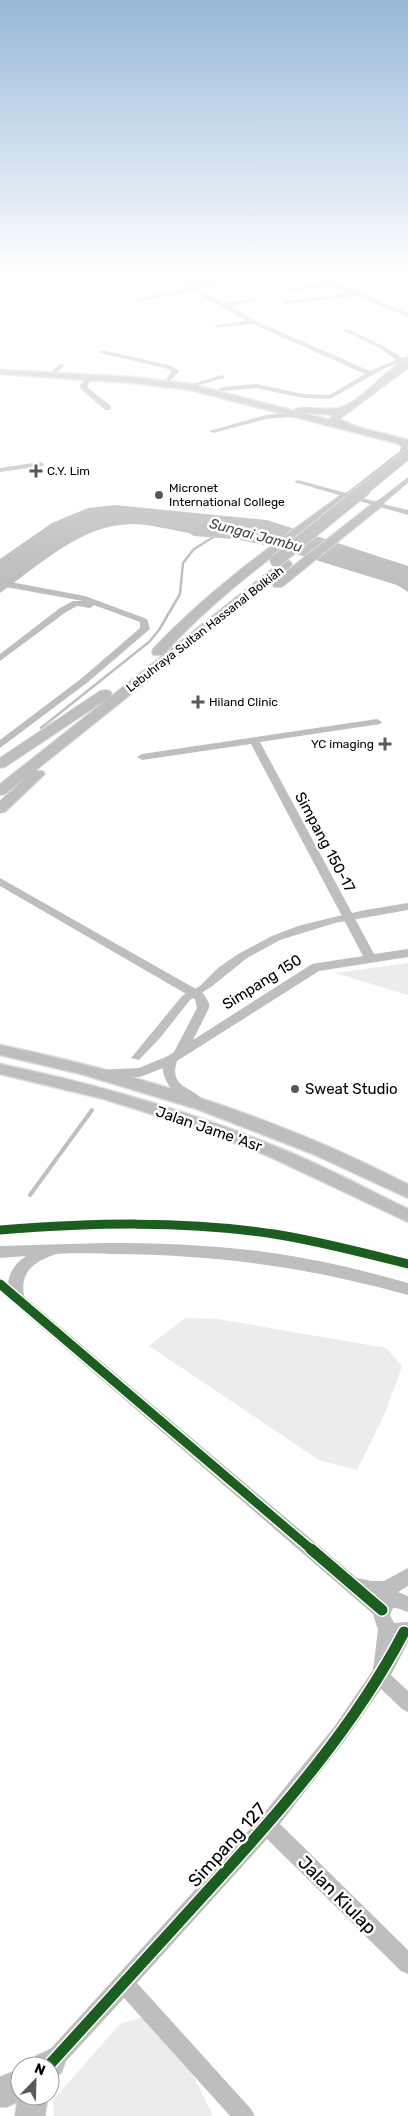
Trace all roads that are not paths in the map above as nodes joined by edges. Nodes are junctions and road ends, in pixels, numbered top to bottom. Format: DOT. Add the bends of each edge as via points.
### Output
graph roads {
  1 [pos="66,376"];
  2 [pos="131,376"];
  3 [pos="173,376"];
  4 [pos="368,376"];
  5 [pos="388,376"];
  6 [pos="399,376"];
  7 [pos="88,377"];
  8 [pos="222,377"];
  9 [pos="170,380"];
  10 [pos="196,384"];
  11 [pos="246,391"];
  12 [pos="108,408"];
  13 [pos="349,408"];
  14 [pos="281,410"];
  15 [pos="297,412"];
  16 [pos="266,417"];
  17 [pos="334,418"];
  18 [pos="368,426"];
  19 [pos="356,430"];
  20 [pos="213,431"];
  21 [pos="408,436"];
  22 [pos="403,442"];
  23 [pos="408,454"];
  24 [pos="40,464"];
  25 [pos="408,464"];
  26 [pos="0,470"];
  27 [pos="408,479"];
  28 [pos="298,482"];
  29 [pos="346,496"];
  30 [pos="378,504"];
  31 [pos="408,513"];
  32 [pos="281,562"];
  33 [pos="0,583"];
  34 [pos="43,591"];
  35 [pos="63,610"];
  36 [pos="114,610"];
  37 [pos="160,657"];
  38 [pos="0,658"];
  39 [pos="105,694"];
  40 [pos="100,711"];
  41 [pos="377,722"];
  42 [pos="254,740"];
  43 [pos="0,745"];
  44 [pos="142,757"];
  45 [pos="0,764"];
  46 [pos="0,777"];
  47 [pos="0,791"];
  48 [pos="0,809"];
  49 [pos="0,881"];
  50 [pos="408,953"];
  51 [pos="370,958"];
  52 [pos="197,1021"];
  53 [pos="207,1037"];
  54 [pos="0,1050"];
  55 [pos="175,1058"];
  56 [pos="0,1070"];
  57 [pos="98,1073"];
  58 [pos="201,1104"];
  59 [pos="408,1192"];
  60 [pos="408,1217"];
  61 [pos="0,1230"];
  62 [pos="58,1248"];
  63 [pos="0,1252"];
  64 [pos="408,1264"];
  65 [pos="0,1284"];
  66 [pos="408,1289"];
  67 [pos="17,1299"];
  68 [pos="408,1576"];
  69 [pos="350,1583"];
  70 [pos="408,1585"];
  71 [pos="404,1603"];
  72 [pos="382,1610"];
  73 [pos="399,1630"];
  74 [pos="379,1676"];
  75 [pos="408,1703"];
  76 [pos="267,1825"];
  77 [pos="408,1964"];
  78 [pos="123,1982"];
  79 [pos="57,2056"];
  80 [pos="244,2116"];
  1 -- 7 [label="main road"];
  2 -- 9 [label="main road"];
  3 -- 9 [label="street"];
  4 -- 11 [label="street" via="336,395 324,398 256,386"];
  5 -- 13 [label="highway"];
  6 -- 18 [label="highway" via="348,415"];
  7 -- 12 [label="street" via="85,389"];
  7 -- 14 [label="main road" via="184,386"];
  8 -- 10 [label="street"];
  9 -- 10 [label="main road"];
  10 -- 11 [label="main road"];
  11 -- 15 [label="main road"];
  13 -- 15 [label="highway" via="328,413"];
  13 -- 17 [label="highway"];
  14 -- 15 [label="main road"];
  14 -- 16 [label="street"];
  15 -- 16 [label="street"];
  15 -- 17 [label="main road"];
  15 -- 19 [label="main road"];
  16 -- 20 [label="street"];
  17 -- 18 [label="main road"];
  17 -- 19 [label="highway" via="333,421"];
  18 -- 21 [label="main road"];
  19 -- 22 [label="main road"];
  22 -- 29 [label="street" via="404,452"];
  23 -- 32 [label="highway, Lebuhraya Sultan Hassanal Bolkiah, bridge"];
  24 -- 26 [label="street"];
  25 -- 32 [label="highway, Lebuhraya Sultan Hassanal Bolkiah"];
  27 -- 30 [label="street"];
  28 -- 29 [label="street"];
  29 -- 30 [label="street"];
  29 -- 32 [label="highway" via="314,518"];
  30 -- 31 [label="street"];
  30 -- 32 [label="highway" via="349,528"];
  32 -- 37 [label="highway, Lebuhraya Sultan Hassanal Bolkiah"];
  32 -- 37 [label="highway" via="222,589"];
  33 -- 34 [label="street"];
  34 -- 35 [label="street" via="66,600"];
  34 -- 36 [label="street" via="82,598"];
  35 -- 36 [label="street" via="80,603"];
  35 -- 38 [label="street"];
  36 -- 43 [label="street" via="140,618 145,629"];
  37 -- 39 [label="highway, Lebuhraya Sultan Hassanal Bolkiah"];
  37 -- 40 [label="highway, Lebuhraya Sultan Hassanal Bolkiah"];
  39 -- 45 [label="highway"];
  39 -- 46 [label="highway, Lebuhraya Sultan Hassanal Bolkiah"];
  40 -- 47 [label="highway, Lebuhraya Sultan Hassanal Bolkiah"];
  40 -- 48 [label="highway"];
  41 -- 42 [label="street"];
  42 -- 44 [label="street"];
  42 -- 51 [label="street, Simpang 150-17"];
  49 -- 52 [label="street" via="194,993 203,1003"];
  50 -- 51 [label="street, Simpang 150"];
  51 -- 53 [label="street, Simpang 150" via="304,972"];
  52 -- 53 [label="street" via="200,1031"];
  52 -- 55 [label="street"];
  53 -- 55 [label="street, Simpang 150"];
  54 -- 57 [label="main road, Jalan Jame 'Asr"];
  55 -- 57 [label="street, Simpang 150" via="140,1072"];
  55 -- 58 [label="street" via="168,1072 170,1081"];
  56 -- 60 [label="main road, Jalan Jame 'Asr" via="94,1091 188,1120 272,1151"];
  57 -- 58 [label="main road, Jalan Jame 'Asr"];
  58 -- 59 [label="main road, Jalan Jame 'Asr" via="287,1136"];
  61 -- 64 [label="street" via="103,1224 224,1228 298,1238"];
  62 -- 63 [label="street"];
  62 -- 66 [label="street" via="171,1248 264,1256 372,1278"];
  62 -- 67 [label="street" via="18,1270 14,1284"];
  65 -- 67 [label="street"];
  67 -- 69 [label="street"];
  68 -- 69 [label="street" via="391,1588 380,1590"];
  69 -- 72 [label="street"];
  70 -- 71 [label="street"];
  71 -- 72 [label="street" via="392,1600"];
  72 -- 73 [label="street" via="381,1618"];
  73 -- 74 [label="street, Simpang 127" via="394,1655"];
  74 -- 75 [label="street"];
  74 -- 76 [label="street, Simpang 127" via="340,1733"];
  76 -- 77 [label="street, Jalan Kiulap"];
  76 -- 78 [label="street, Simpang 127"];
  78 -- 79 [label="street, Simpang 127"];
  78 -- 80 [label="street"];
}
